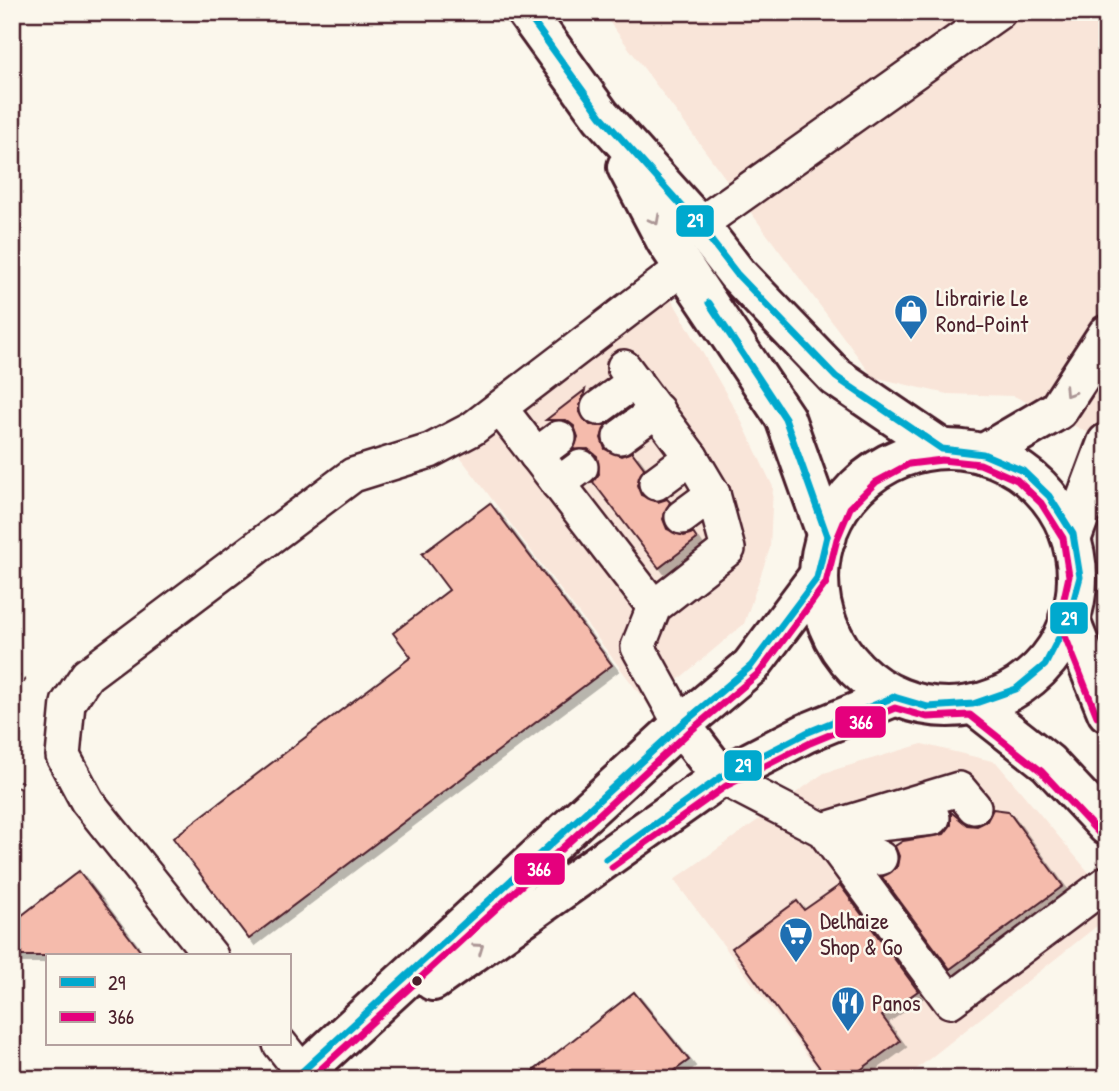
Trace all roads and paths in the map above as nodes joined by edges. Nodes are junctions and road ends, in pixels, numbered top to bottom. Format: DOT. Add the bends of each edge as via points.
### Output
graph roads {
  1 [pos="526,12"];
  2 [pos="999,12"];
  3 [pos="601,116"];
  4 [pos="699,225"];
  5 [pos="685,266"];
  6 [pos="1107,335"];
  7 [pos="499,408"];
  8 [pos="598,408"];
  9 [pos="657,410"];
  10 [pos="621,437"];
  11 [pos="1107,443"];
  12 [pos="943,449"];
  13 [pos="983,454"];
  14 [pos="691,457"];
  15 [pos="656,483"];
  16 [pos="713,494"];
  17 [pos="682,517"];
  18 [pos="1073,534"];
  19 [pos="827,536"];
  20 [pos="817,578"];
  21 [pos="654,607"];
  22 [pos="1069,618"];
  23 [pos="894,697"];
  24 [pos="974,705"];
  25 [pos="1107,712"];
  26 [pos="681,725"];
  27 [pos="721,777"];
  28 [pos="974,807"];
  29 [pos="922,826"];
  30 [pos="1107,826"];
  31 [pos="823,830"];
  32 [pos="880,858"];
  33 [pos="1107,883"];
  34 [pos="209,954"];
  35 [pos="293,1065"];
  1 -- 3 [label="main road"];
  2 -- 4 [label="lane"];
  3 -- 4 [label="main road"];
  3 -- 5 [label="main road, one-way" via="666,241"];
  4 -- 12 [label="main road" via="737,274 836,377"];
  5 -- 7 [label="lane"];
  5 -- 19 [label="main road" via="785,418"];
  6 -- 13 [label="main road, one-way" via="1058,410"];
  7 -- 21 [label="lane" via="547,446 631,554"];
  7 -- 34 [label="lane" via="472,429 430,451 353,475 87,675 68,703 63,756 87,801"];
  8 -- 9 [label="lane" via="630,374"];
  9 -- 10 [label="lane"];
  9 -- 14 [label="lane"];
  11 -- 18 [label="main road"];
  12 -- 13 [label="main road"];
  12 -- 19 [label="main road" via="906,454 870,473 841,502"];
  13 -- 18 [label="main road" via="1023,471 1049,496"];
  14 -- 15 [label="lane"];
  14 -- 16 [label="lane"];
  16 -- 17 [label="lane"];
  16 -- 21 [label="lane" via="728,549"];
  18 -- 22 [label="main road" via="1080,577"];
  19 -- 20 [label="main road"];
  20 -- 23 [label="main road" via="828,634 864,678"];
  20 -- 26 [label="main road" via="751,666"];
  21 -- 26 [label="lane" via="638,647"];
  22 -- 24 [label="main road" via="1045,665 1016,689"];
  22 -- 25 [label="main road"];
  23 -- 24 [label="main road" via="929,706"];
  23 -- 27 [label="main road" via="806,733"];
  24 -- 30 [label="main road" via="1048,762"];
  26 -- 27 [label="main road"];
  26 -- 35 [label="main road"];
  27 -- 31 [label="lane"];
  35 -- 27 [label="main road, one-way"];
  28 -- 31 [label="lane" via="959,789"];
  29 -- 31 [label="lane"];
  31 -- 32 [label="lane"];
  31 -- 33 [label="lane" via="950,1000 973,968 1029,926"];
}
